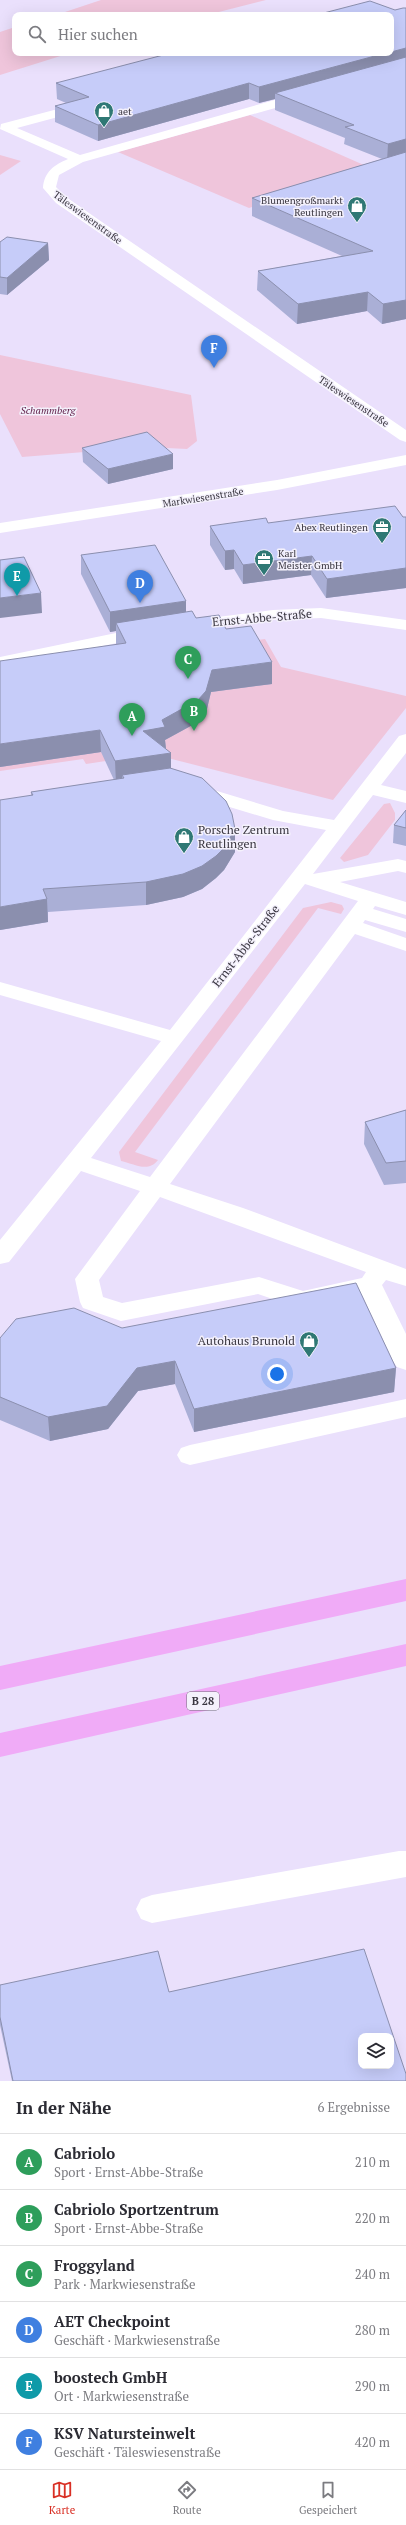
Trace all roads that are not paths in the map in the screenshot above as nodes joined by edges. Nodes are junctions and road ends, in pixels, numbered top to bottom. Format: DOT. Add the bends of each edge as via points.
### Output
graph roads {
  1 [pos="316,92"];
  2 [pos="54,114"];
  3 [pos="79,159"];
  4 [pos="406,437"];
  5 [pos="406,460"];
  6 [pos="0,528"];
  7 [pos="406,625"];
  8 [pos="0,662"];
  9 [pos="406,740"];
  10 [pos="178,785"];
  11 [pos="368,788"];
  12 [pos="406,798"];
  13 [pos="339,827"];
  14 [pos="406,867"];
  15 [pos="308,878"];
  16 [pos="406,910"];
  17 [pos="361,912"];
  18 [pos="406,926"];
  19 [pos="406,945"];
  20 [pos="0,988"];
  21 [pos="175,1038"];
  22 [pos="76,1161"];
  23 [pos="155,1187"];
  24 [pos="0,1256"];
  25 [pos="375,1277"];
  26 [pos="406,1278"];
  27 [pos="406,1361"];
  28 [pos="406,1408"];
  29 [pos="190,1455"];
  30 [pos="406,1590"];
  31 [pos="406,1655"];
  32 [pos="0,1678"];
  33 [pos="0,1746"];
  34 [pos="406,1864"];
  35 [pos="152,1909"];
  1 -- 3 [label="street, Täleswiesenstraße"];
  2 -- 3 [label="street" via="5,127"];
  3 -- 4 [label="street, Täleswiesenstraße" via="64,165 50,177 49,188 57,197"];
  5 -- 6 [label="street, Markwiesenstraße" via="276,485"];
  7 -- 8 [label="street, Ernst-Abbe-Straße" via="356,616 300,613 100,640"];
  9 -- 11 [label="street, Ernst-Abbe-Straße"];
  10 -- 13 [label="street" via="280,816"];
  11 -- 12 [label="street"];
  11 -- 13 [label="street, Ernst-Abbe-Straße"];
  13 -- 15 [label="street, Ernst-Abbe-Straße"];
  14 -- 15 [label="street" via="398,865"];
  15 -- 17 [label="street"];
  15 -- 21 [label="street, Ernst-Abbe-Straße"];
  16 -- 17 [label="street"];
  17 -- 18 [label="street"];
  17 -- 19 [label="street"];
  17 -- 23 [label="street"];
  20 -- 21 [label="street"];
  21 -- 22 [label="street, Ernst-Abbe-Straße"];
  22 -- 23 [label="street"];
  22 -- 24 [label="street, Ernst-Abbe-Straße"];
  23 -- 25 [label="street" via="235,1214"];
  23 -- 25 [label="street" via="87,1279 92,1302 121,1312 259,1285 302,1300"];
  25 -- 26 [label="street"];
  25 -- 27 [label="street"];
  28 -- 29 [label="street"];
  30 -- 32 [label="highway"];
  31 -- 33 [label="highway, B 28"];
  34 -- 35 [label="street"];
}
